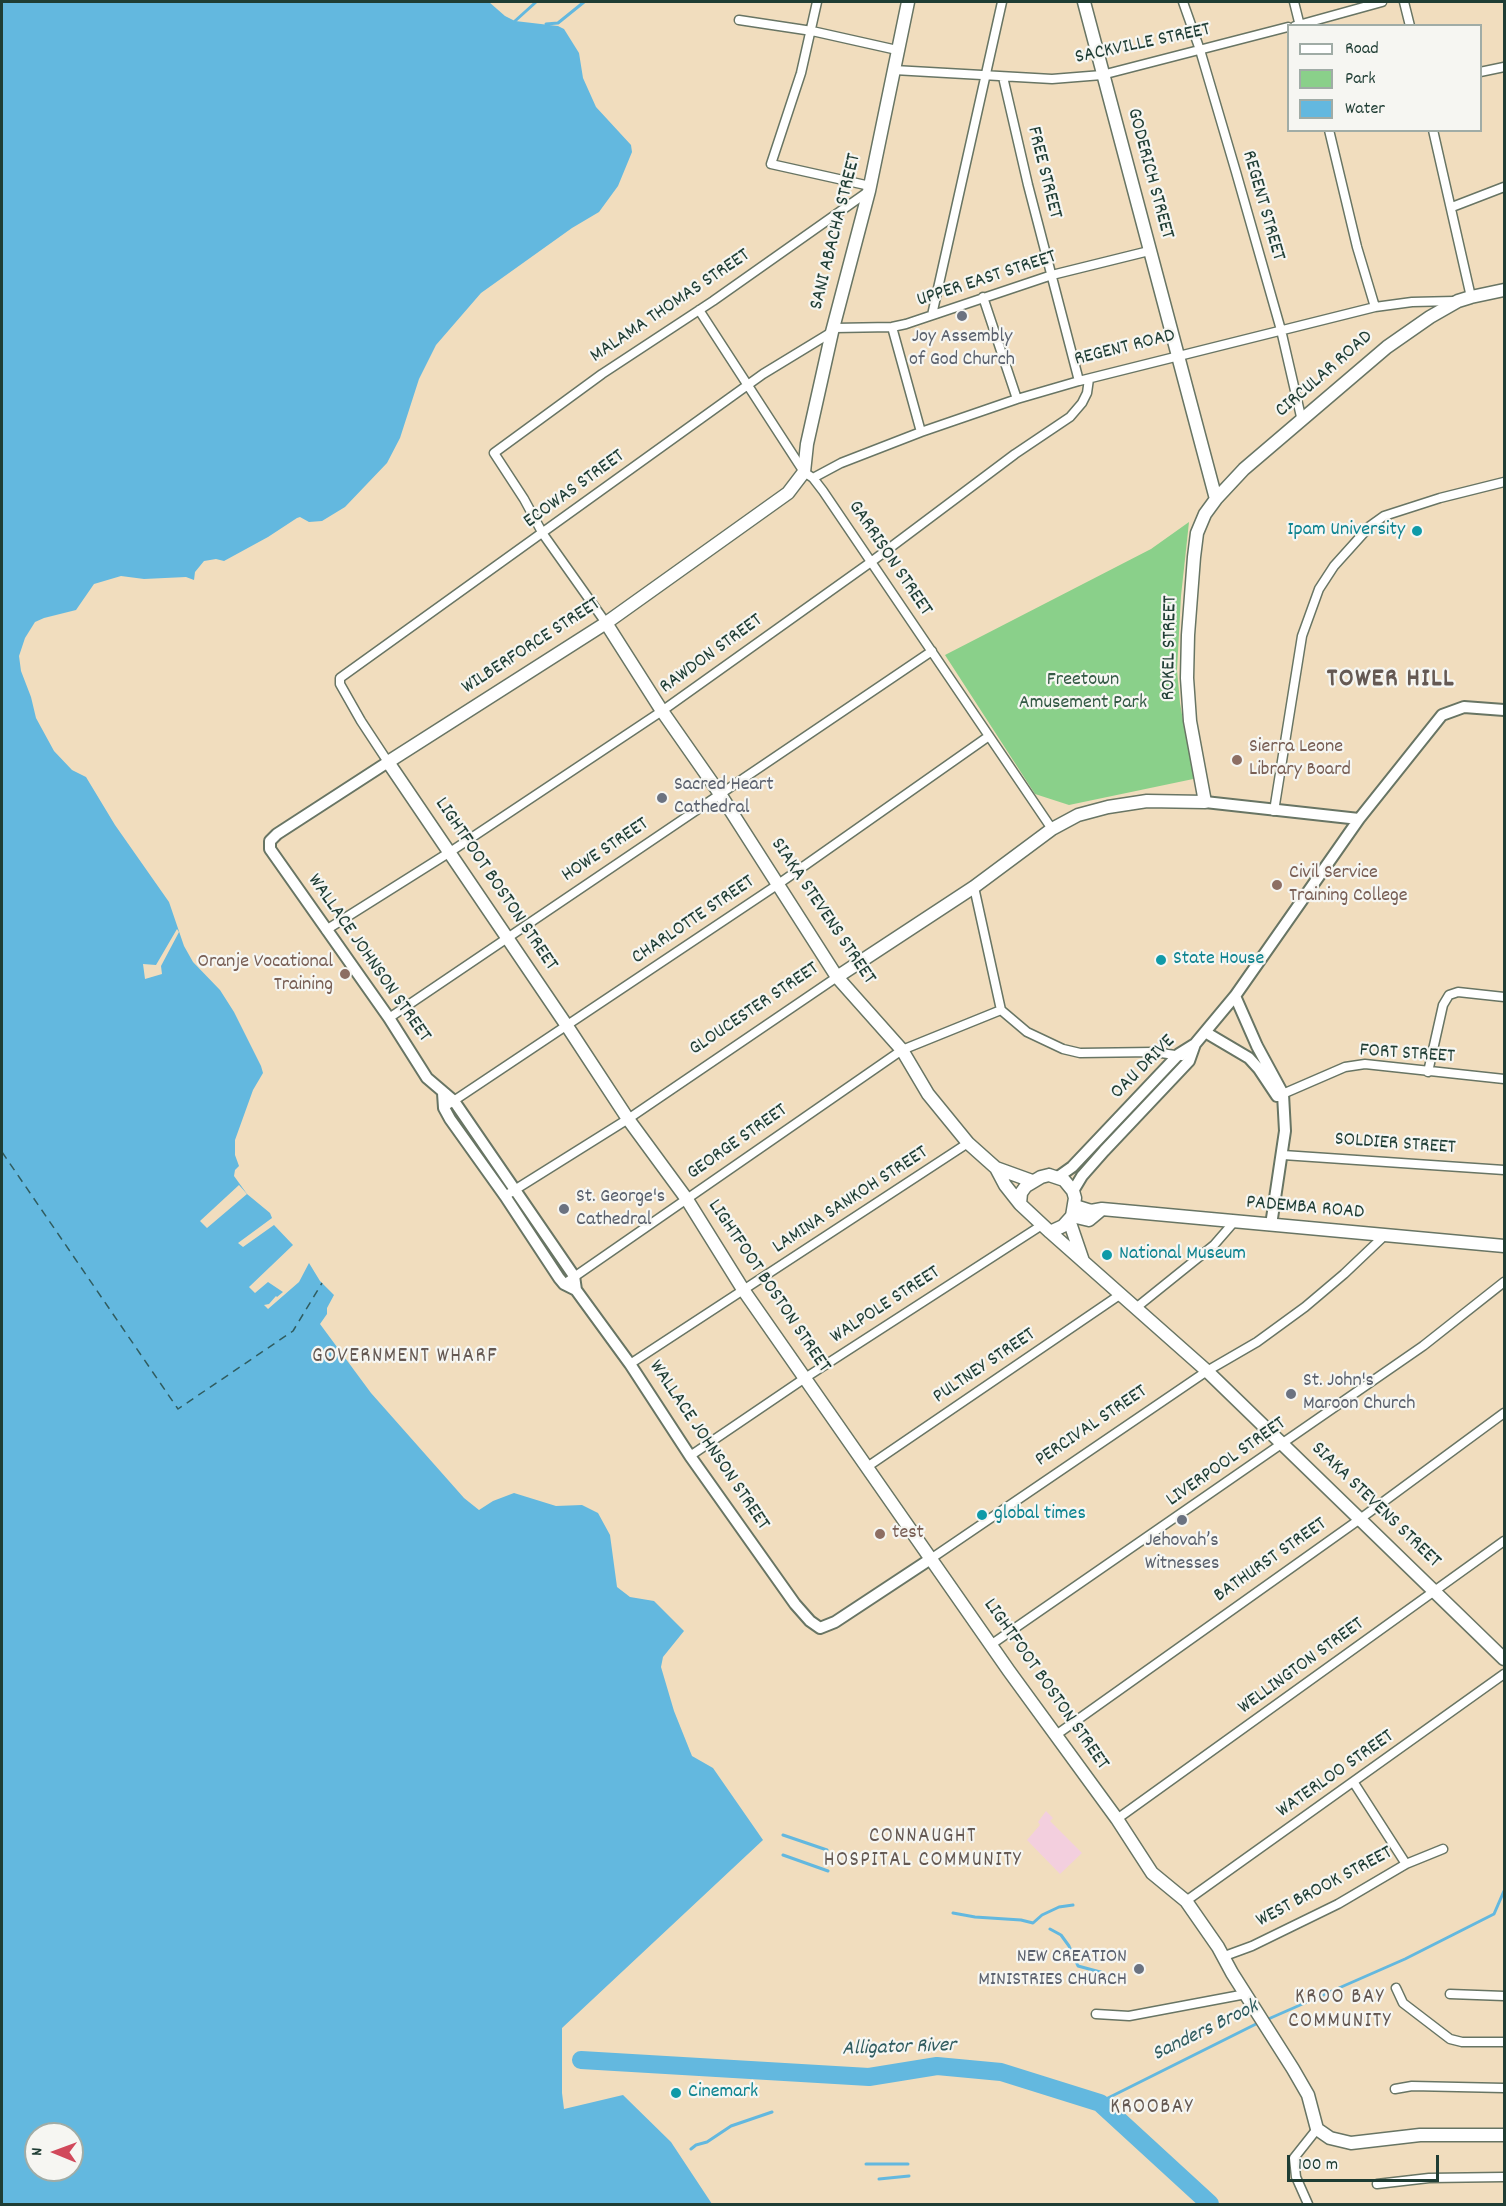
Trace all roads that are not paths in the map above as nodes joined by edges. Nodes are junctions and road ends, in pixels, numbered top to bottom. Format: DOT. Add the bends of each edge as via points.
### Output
graph roads {
  1 [pos="817,2"];
  2 [pos="908,2"];
  3 [pos="1002,2"];
  4 [pos="1084,2"];
  5 [pos="1183,2"];
  6 [pos="1294,2"];
  7 [pos="1382,2"];
  8 [pos="1404,2"];
  9 [pos="740,20"];
  10 [pos="1298,24"];
  11 [pos="1302,24"];
  12 [pos="1410,24"];
  13 [pos="1287,27"];
  14 [pos="812,31"];
  15 [pos="897,50"];
  16 [pos="1200,50"];
  17 [pos="1504,67"];
  18 [pos="894,70"];
  19 [pos="1482,72"];
  20 [pos="1102,75"];
  21 [pos="986,76"];
  22 [pos="1004,77"];
  23 [pos="1329,132"];
  24 [pos="1433,132"];
  25 [pos="1504,187"];
  26 [pos="869,188"];
  27 [pos="1452,207"];
  28 [pos="1149,250"];
  29 [pos="1052,275"];
  30 [pos="1504,290"];
  31 [pos="983,297"];
  32 [pos="1471,297"];
  33 [pos="1458,302"];
  34 [pos="1375,307"];
  35 [pos="699,309"];
  36 [pos="932,315"];
  37 [pos="892,327"];
  38 [pos="833,330"];
  39 [pos="1281,330"];
  40 [pos="1177,356"];
  41 [pos="1089,379"];
  42 [pos="1079,381"];
  43 [pos="747,385"];
  44 [pos="1017,399"];
  45 [pos="1302,421"];
  46 [pos="921,432"];
  47 [pos="495,453"];
  48 [pos="809,475"];
  49 [pos="1504,482"];
  50 [pos="1216,499"];
  51 [pos="543,534"];
  52 [pos="871,562"];
  53 [pos="606,623"];
  54 [pos="932,651"];
  55 [pos="340,678"];
  56 [pos="1504,710"];
  57 [pos="662,711"];
  58 [pos="989,736"];
  59 [pos="388,762"];
  60 [pos="720,794"];
  61 [pos="1205,802"];
  62 [pos="1274,811"];
  63 [pos="1359,819"];
  64 [pos="1052,829"];
  65 [pos="270,841"];
  66 [pos="450,852"];
  67 [pos="777,885"];
  68 [pos="974,887"];
  69 [pos="326,930"];
  70 [pos="507,937"];
  71 [pos="837,977"];
  72 [pos="1235,996"];
  73 [pos="1504,997"];
  74 [pos="1001,1010"];
  75 [pos="388,1018"];
  76 [pos="567,1026"];
  77 [pos="1205,1032"];
  78 [pos="1195,1044"];
  79 [pos="902,1050"];
  80 [pos="1179,1054"];
  81 [pos="1189,1061"];
  82 [pos="1428,1072"];
  83 [pos="1504,1079"];
  84 [pos="443,1093"];
  85 [pos="1282,1098"];
  86 [pos="454,1101"];
  87 [pos="444,1108"];
  88 [pos="628,1119"];
  89 [pos="968,1143"];
  90 [pos="1283,1155"];
  91 [pos="996,1168"];
  92 [pos="1504,1170"];
  93 [pos="1058,1177"];
  94 [pos="1032,1181"];
  95 [pos="514,1189"];
  96 [pos="1073,1191"];
  97 [pos="505,1196"];
  98 [pos="686,1198"];
  99 [pos="1020,1204"];
  100 [pos="1072,1214"];
  101 [pos="1234,1222"];
  102 [pos="1271,1225"];
  103 [pos="1046,1228"];
  104 [pos="1384,1236"];
  105 [pos="1504,1246"];
  106 [pos="1083,1262"];
  107 [pos="574,1276"];
  108 [pos="1504,1282"];
  109 [pos="564,1284"];
  110 [pos="576,1290"];
  111 [pos="744,1291"];
  112 [pos="1121,1294"];
  113 [pos="1137,1306"];
  114 [pos="630,1364"];
  115 [pos="1207,1371"];
  116 [pos="805,1378"];
  117 [pos="1504,1413"];
  118 [pos="1284,1444"];
  119 [pos="690,1456"];
  120 [pos="867,1467"];
  121 [pos="1360,1519"];
  122 [pos="1504,1542"];
  123 [pos="932,1558"];
  124 [pos="1436,1592"];
  125 [pos="810,1622"];
  126 [pos="992,1644"];
  127 [pos="1504,1659"];
  128 [pos="1504,1674"];
  129 [pos="1056,1735"];
  130 [pos="1354,1783"];
  131 [pos="1117,1819"];
  132 [pos="1443,1849"];
  133 [pos="1406,1864"];
  134 [pos="1186,1900"];
  135 [pos="1222,1957"];
  136 [pos="1395,1988"];
  137 [pos="1246,1994"];
  138 [pos="1450,1994"];
  139 [pos="1504,1996"];
  140 [pos="1096,2014"];
  141 [pos="1504,2042"];
  142 [pos="1504,2088"];
  143 [pos="1395,2089"];
  144 [pos="1317,2129"];
  145 [pos="1504,2135"];
  146 [pos="1504,2177"];
  147 [pos="1377,2184"];
  148 [pos="1308,2205"];
  1 -- 14 [label="street"];
  2 -- 15 [label="main road, SANI ABACHA STREET"];
  3 -- 21 [label="street"];
  4 -- 20 [label="main road, GODERICH STREET"];
  5 -- 16 [label="street, REGENT STREET"];
  6 -- 10 [label="street"];
  7 -- 11 [label="street"];
  8 -- 12 [label="street"];
  9 -- 14 [label="street"];
  13 -- 16 [label="street, SACKVILLE STREET"];
  14 -- 15 [label="street"];
  14 -- 26 [label="street" via="771,164"];
  15 -- 18 [label="main road, SANI ABACHA STREET"];
  16 -- 20 [label="street, SACKVILLE STREET"];
  16 -- 39 [label="street, REGENT STREET"];
  17 -- 19 [label="street"];
  18 -- 21 [label="street, SACKVILLE STREET"];
  18 -- 26 [label="main road, SANI ABACHA STREET"];
  20 -- 22 [label="street, SACKVILLE STREET"];
  20 -- 28 [label="main road, GODERICH STREET"];
  21 -- 22 [label="street, SACKVILLE STREET"];
  21 -- 36 [label="street"];
  22 -- 29 [label="street, FREE STREET"];
  23 -- 34 [label="street"];
  24 -- 27 [label="street"];
  25 -- 27 [label="street"];
  26 -- 35 [label="street, MALAMA THOMAS STREET"];
  26 -- 38 [label="main road, SANI ABACHA STREET"];
  27 -- 32 [label="street"];
  28 -- 29 [label="street, UPPER EAST STREET"];
  28 -- 40 [label="main road, GODERICH STREET"];
  29 -- 31 [label="street, UPPER EAST STREET"];
  29 -- 42 [label="street, FREE STREET"];
  30 -- 32 [label="main road"];
  31 -- 36 [label="street, UPPER EAST STREET"];
  31 -- 44 [label="street"];
  32 -- 33 [label="main road, CIRCULAR ROAD"];
  33 -- 34 [label="street, REGENT ROAD"];
  33 -- 45 [label="main road, CIRCULAR ROAD" via="1387,346"];
  34 -- 39 [label="street, REGENT ROAD"];
  35 -- 43 [label="street, GARRISON STREET"];
  35 -- 47 [label="street, MALAMA THOMAS STREET"];
  36 -- 37 [label="street, UPPER EAST STREET"];
  37 -- 38 [label="street, UPPER EAST STREET"];
  37 -- 46 [label="street"];
  38 -- 43 [label="street, ECOWAS STREET"];
  38 -- 48 [label="main road, SANI ABACHA STREET" via="807,444"];
  39 -- 40 [label="street, REGENT ROAD"];
  39 -- 45 [label="street, REGENT STREET"];
  40 -- 41 [label="street, REGENT ROAD"];
  40 -- 50 [label="main road, GODERICH STREET"];
  41 -- 42 [label="street, REGENT ROAD"];
  41 -- 52 [label="street, RAWDON STREET" via="1083,403 1070,417"];
  42 -- 44 [label="street, REGENT ROAD"];
  43 -- 48 [label="street, GARRISON STREET"];
  43 -- 51 [label="street, ECOWAS STREET"];
  44 -- 46 [label="street, REGENT ROAD"];
  45 -- 50 [label="main road, CIRCULAR ROAD" via="1244,469"];
  46 -- 48 [label="street, REGENT ROAD"];
  47 -- 51 [label="street, SIAKA STEVENS STREET"];
  48 -- 52 [label="street, GARRISON STREET"];
  48 -- 53 [label="main road, WILBERFORCE STREET"];
  49 -- 62 [label="street" via="1384,516 1355,541 1329,573 1302,636"];
  50 -- 61 [label="main road, ROKEL STREET" via="1197,532 1188,635 1190,721"];
  51 -- 53 [label="street, SIAKA STEVENS STREET"];
  51 -- 55 [label="street, ECOWAS STREET"];
  52 -- 54 [label="street, GARRISON STREET"];
  52 -- 57 [label="street, RAWDON STREET"];
  53 -- 57 [label="main road, SIAKA STEVENS STREET"];
  53 -- 59 [label="main road, WILBERFORCE STREET"];
  54 -- 58 [label="street, GARRISON STREET"];
  54 -- 60 [label="street, HOWE STREET"];
  55 -- 59 [label="street, LIGHTFOOT BOSTON STREET" via="361,721"];
  56 -- 63 [label="street" via="1464,707 1442,715"];
  57 -- 60 [label="main road, SIAKA STEVENS STREET"];
  57 -- 66 [label="street, RAWDON STREET"];
  58 -- 64 [label="street, GARRISON STREET"];
  58 -- 67 [label="street, CHARLOTTE STREET"];
  59 -- 65 [label="street, WILBERFORCE STREET"];
  59 -- 66 [label="main road, LIGHTFOOT BOSTON STREET"];
  60 -- 67 [label="main road, SIAKA STEVENS STREET"];
  60 -- 70 [label="street, HOWE STREET"];
  61 -- 62 [label="street"];
  61 -- 64 [label="main road, GLOUCESTER STREET" via="1147,801 1108,807 1078,815"];
  62 -- 63 [label="street"];
  63 -- 72 [label="street"];
  64 -- 68 [label="main road, GLOUCESTER STREET"];
  65 -- 69 [label="street, WALLACE JOHNSON STREET" via="270,849"];
  66 -- 69 [label="street, RAWDON STREET"];
  66 -- 70 [label="main road, LIGHTFOOT BOSTON STREET"];
  67 -- 71 [label="main road, SIAKA STEVENS STREET"];
  67 -- 76 [label="street, CHARLOTTE STREET"];
  68 -- 71 [label="main road, GLOUCESTER STREET"];
  68 -- 74 [label="street"];
  69 -- 75 [label="street, WALLACE JOHNSON STREET"];
  70 -- 75 [label="street, HOWE STREET"];
  70 -- 76 [label="main road, LIGHTFOOT BOSTON STREET"];
  71 -- 79 [label="main road, SIAKA STEVENS STREET"];
  71 -- 88 [label="street, GLOUCESTER STREET"];
  72 -- 77 [label="street"];
  72 -- 85 [label="street"];
  73 -- 82 [label="street" via="1458,992 1449,995 1443,1005"];
  74 -- 79 [label="street, GEORGE STREET"];
  74 -- 80 [label="street" via="1027,1032 1062,1049 1080,1053"];
  75 -- 84 [label="street, WALLACE JOHNSON STREET" via="427,1078"];
  76 -- 86 [label="street, CHARLOTTE STREET"];
  76 -- 88 [label="main road, LIGHTFOOT BOSTON STREET"];
  77 -- 78 [label="street"];
  77 -- 85 [label="street" via="1248,1058"];
  78 -- 80 [label="street, OAU DRIVE"];
  78 -- 81 [label="street, OAU DRIVE"];
  79 -- 89 [label="main road, SIAKA STEVENS STREET" via="928,1094"];
  79 -- 98 [label="street, GEORGE STREET"];
  80 -- 81 [label="street"];
  80 -- 93 [label="street, OAU DRIVE"];
  81 -- 96 [label="street, OAU DRIVE" via="1104,1151"];
  82 -- 83 [label="street, FORT STREET"];
  82 -- 85 [label="street, FORT STREET" via="1354,1065"];
  84 -- 86 [label="street, WALLACE JOHNSON STREET"];
  84 -- 87 [label="street"];
  85 -- 90 [label="street" via="1286,1121"];
  86 -- 87 [label="street, CHARLOTTE STREET"];
  86 -- 95 [label="street, WALLACE JOHNSON STREET"];
  87 -- 97 [label="street, WALLACE JOHNSON STREET"];
  88 -- 95 [label="street, GLOUCESTER STREET"];
  88 -- 98 [label="main road, LIGHTFOOT BOSTON STREET"];
  89 -- 91 [label="main road, SIAKA STEVENS STREET"];
  89 -- 111 [label="street, LAMINA SANKOH STREET"];
  90 -- 92 [label="street, SOLDIER STREET"];
  90 -- 102 [label="street"];
  91 -- 94 [label="main road, SIAKA STEVENS STREET"];
  91 -- 99 [label="main road, SIAKA STEVENS STREET"];
  93 -- 94 [label="main road" via="1049,1175"];
  93 -- 96 [label="main road"];
  94 -- 99 [label="main road" via="1021,1193"];
  95 -- 97 [label="street, GLOUCESTER STREET"];
  95 -- 107 [label="street, WALLACE JOHNSON STREET"];
  96 -- 100 [label="main road"];
  97 -- 109 [label="street, WALLACE JOHNSON STREET"];
  98 -- 107 [label="street, GEORGE STREET"];
  98 -- 111 [label="main road, LIGHTFOOT BOSTON STREET"];
  99 -- 103 [label="main road"];
  100 -- 101 [label="main road, PADEMBA ROAD" via="1089,1220 1102,1209"];
  100 -- 103 [label="main road"];
  100 -- 106 [label="main road"];
  101 -- 102 [label="main road, PADEMBA ROAD"];
  101 -- 113 [label="street" via="1214,1245"];
  102 -- 104 [label="main road, PADEMBA ROAD"];
  103 -- 106 [label="main road, SIAKA STEVENS STREET"];
  103 -- 116 [label="street, WALPOLE STREET"];
  104 -- 105 [label="main road, PADEMBA ROAD"];
  104 -- 115 [label="street, PERCIVAL STREET" via="1305,1307 1257,1342"];
  106 -- 112 [label="main road, SIAKA STEVENS STREET"];
  107 -- 109 [label="street, GEORGE STREET"];
  107 -- 110 [label="street, WALLACE JOHNSON STREET"];
  108 -- 118 [label="street, LIVERPOOL STREET" via="1423,1346"];
  109 -- 110 [label="street, WALLACE JOHNSON STREET"];
  110 -- 114 [label="street, WALLACE JOHNSON STREET"];
  111 -- 114 [label="street, LAMINA SANKOH STREET"];
  111 -- 116 [label="main road, LIGHTFOOT BOSTON STREET"];
  112 -- 113 [label="main road, SIAKA STEVENS STREET"];
  112 -- 120 [label="street, PULTNEY STREET"];
  113 -- 115 [label="main road, SIAKA STEVENS STREET"];
  114 -- 119 [label="street, WALLACE JOHNSON STREET"];
  115 -- 118 [label="main road, SIAKA STEVENS STREET"];
  115 -- 123 [label="street, PERCIVAL STREET"];
  116 -- 119 [label="street, WALPOLE STREET"];
  116 -- 120 [label="main road, LIGHTFOOT BOSTON STREET"];
  117 -- 121 [label="street, BATHURST STREET"];
  118 -- 121 [label="main road, SIAKA STEVENS STREET"];
  118 -- 126 [label="street, LIVERPOOL STREET"];
  119 -- 125 [label="street, WALLACE JOHNSON STREET"];
  120 -- 123 [label="main road, LIGHTFOOT BOSTON STREET"];
  121 -- 124 [label="main road, SIAKA STEVENS STREET"];
  121 -- 129 [label="street, BATHURST STREET"];
  122 -- 124 [label="street, WELLINGTON STREET"];
  123 -- 125 [label="street, PERCIVAL STREET" via="835,1622 820,1628"];
  123 -- 126 [label="main road, LIGHTFOOT BOSTON STREET"];
  124 -- 127 [label="main road, SIAKA STEVENS STREET"];
  124 -- 131 [label="street, WELLINGTON STREET"];
  126 -- 129 [label="main road, LIGHTFOOT BOSTON STREET"];
  128 -- 130 [label="street, WATERLOO STREET"];
  129 -- 131 [label="main road, LIGHTFOOT BOSTON STREET"];
  130 -- 133 [label="street"];
  130 -- 134 [label="street, WATERLOO STREET"];
  131 -- 134 [label="main road, LIGHTFOOT BOSTON STREET" via="1152,1873"];
  132 -- 133 [label="street, WEST BROOK STREET"];
  133 -- 135 [label="street, WEST BROOK STREET" via="1338,1904"];
  134 -- 135 [label="main road, LIGHTFOOT BOSTON STREET"];
  135 -- 137 [label="main road, LIGHTFOOT BOSTON STREET"];
  136 -- 141 [label="street" via="1403,2003 1450,2039"];
  137 -- 140 [label="street" via="1129,2016"];
  137 -- 144 [label="main road, LIGHTFOOT BOSTON STREET" via="1308,2095"];
  138 -- 139 [label="street"];
  142 -- 143 [label="street"];
  144 -- 145 [label="main road" via="1330,2138 1352,2143 1420,2135"];
  144 -- 148 [label="street" via="1294,2158 1296,2177"];
  146 -- 147 [label="street" via="1429,2178"];
}
